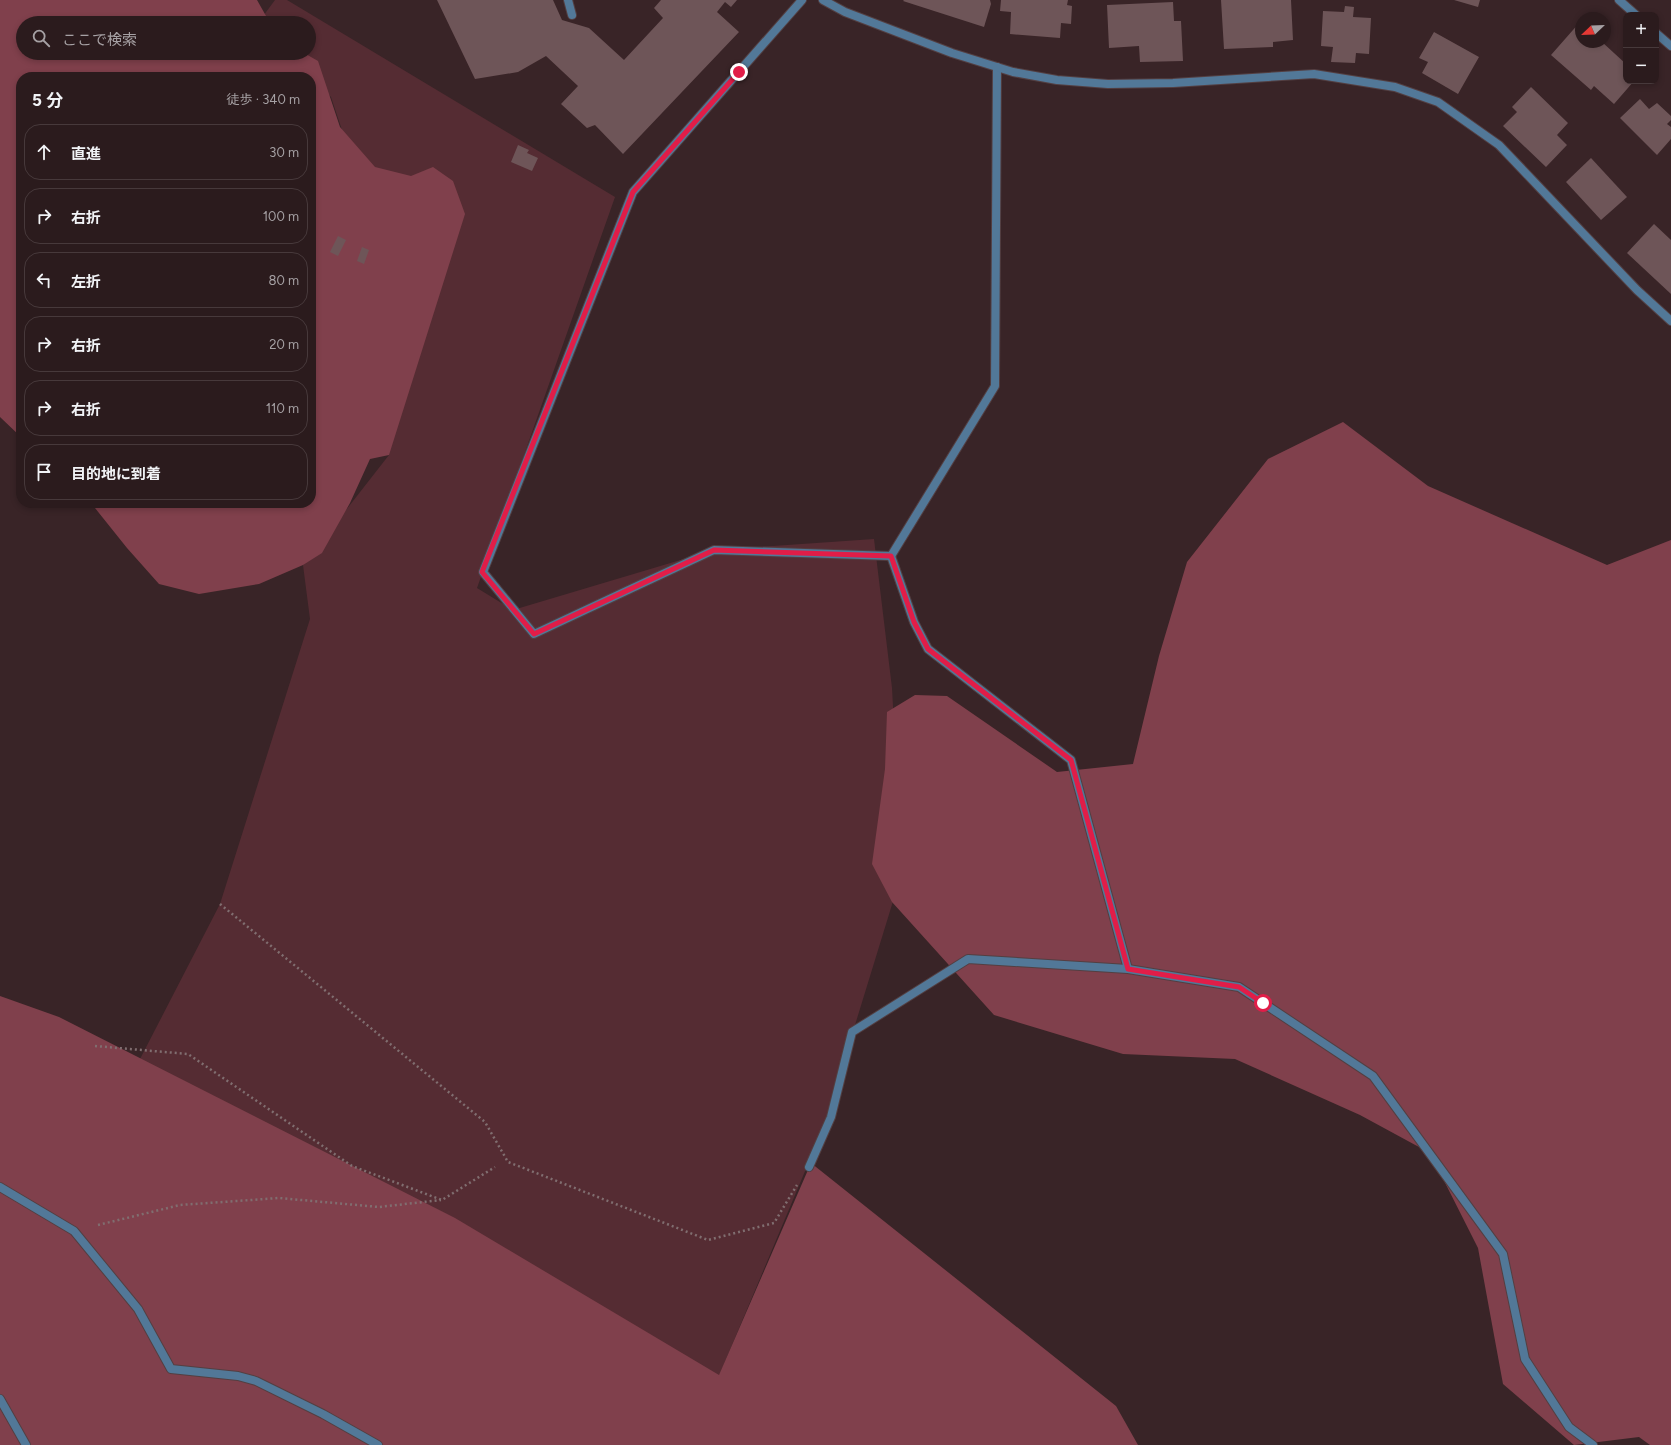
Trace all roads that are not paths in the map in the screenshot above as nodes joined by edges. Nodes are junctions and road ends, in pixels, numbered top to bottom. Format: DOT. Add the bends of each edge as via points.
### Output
graph roads {
  1 [pos="568,0"];
  2 [pos="802,0"];
  3 [pos="823,0"];
  4 [pos="1619,0"];
  5 [pos="1633,12"];
  6 [pos="572,15"];
  7 [pos="1659,36"];
  8 [pos="1671,46"];
  9 [pos="997,67"];
  10 [pos="1671,321"];
  11 [pos="891,556"];
  12 [pos="1128,969"];
  13 [pos="810,1165"];
  14 [pos="0,1187"];
  15 [pos="0,1399"];
  16 [pos="26,1445"];
  17 [pos="378,1445"];
  18 [pos="1592,1445"];
  1 -- 6 [label="street"];
  2 -- 11 [label="street" via="633,192 482,572 534,634 714,550"];
  3 -- 9 [label="street" via="853,15 952,53"];
  4 -- 5 [label="street"];
  7 -- 8 [label="street"];
  9 -- 10 [label="street" via="1057,80 1108,84 1174,83 1314,74 1395,87 1438,102 1499,145 1637,290"];
  9 -- 11 [label="street" via="995,386"];
  11 -- 12 [label="street" via="914,622 928,649 1071,760"];
  12 -- 13 [label="street" via="968,959 852,1032 831,1117"];
  12 -- 18 [label="street" via="1239,987 1373,1076 1503,1254 1525,1359 1569,1428"];
  14 -- 17 [label="street" via="74,1231 138,1310 171,1369 238,1376 256,1381"];
  15 -- 16 [label="street"];
}
